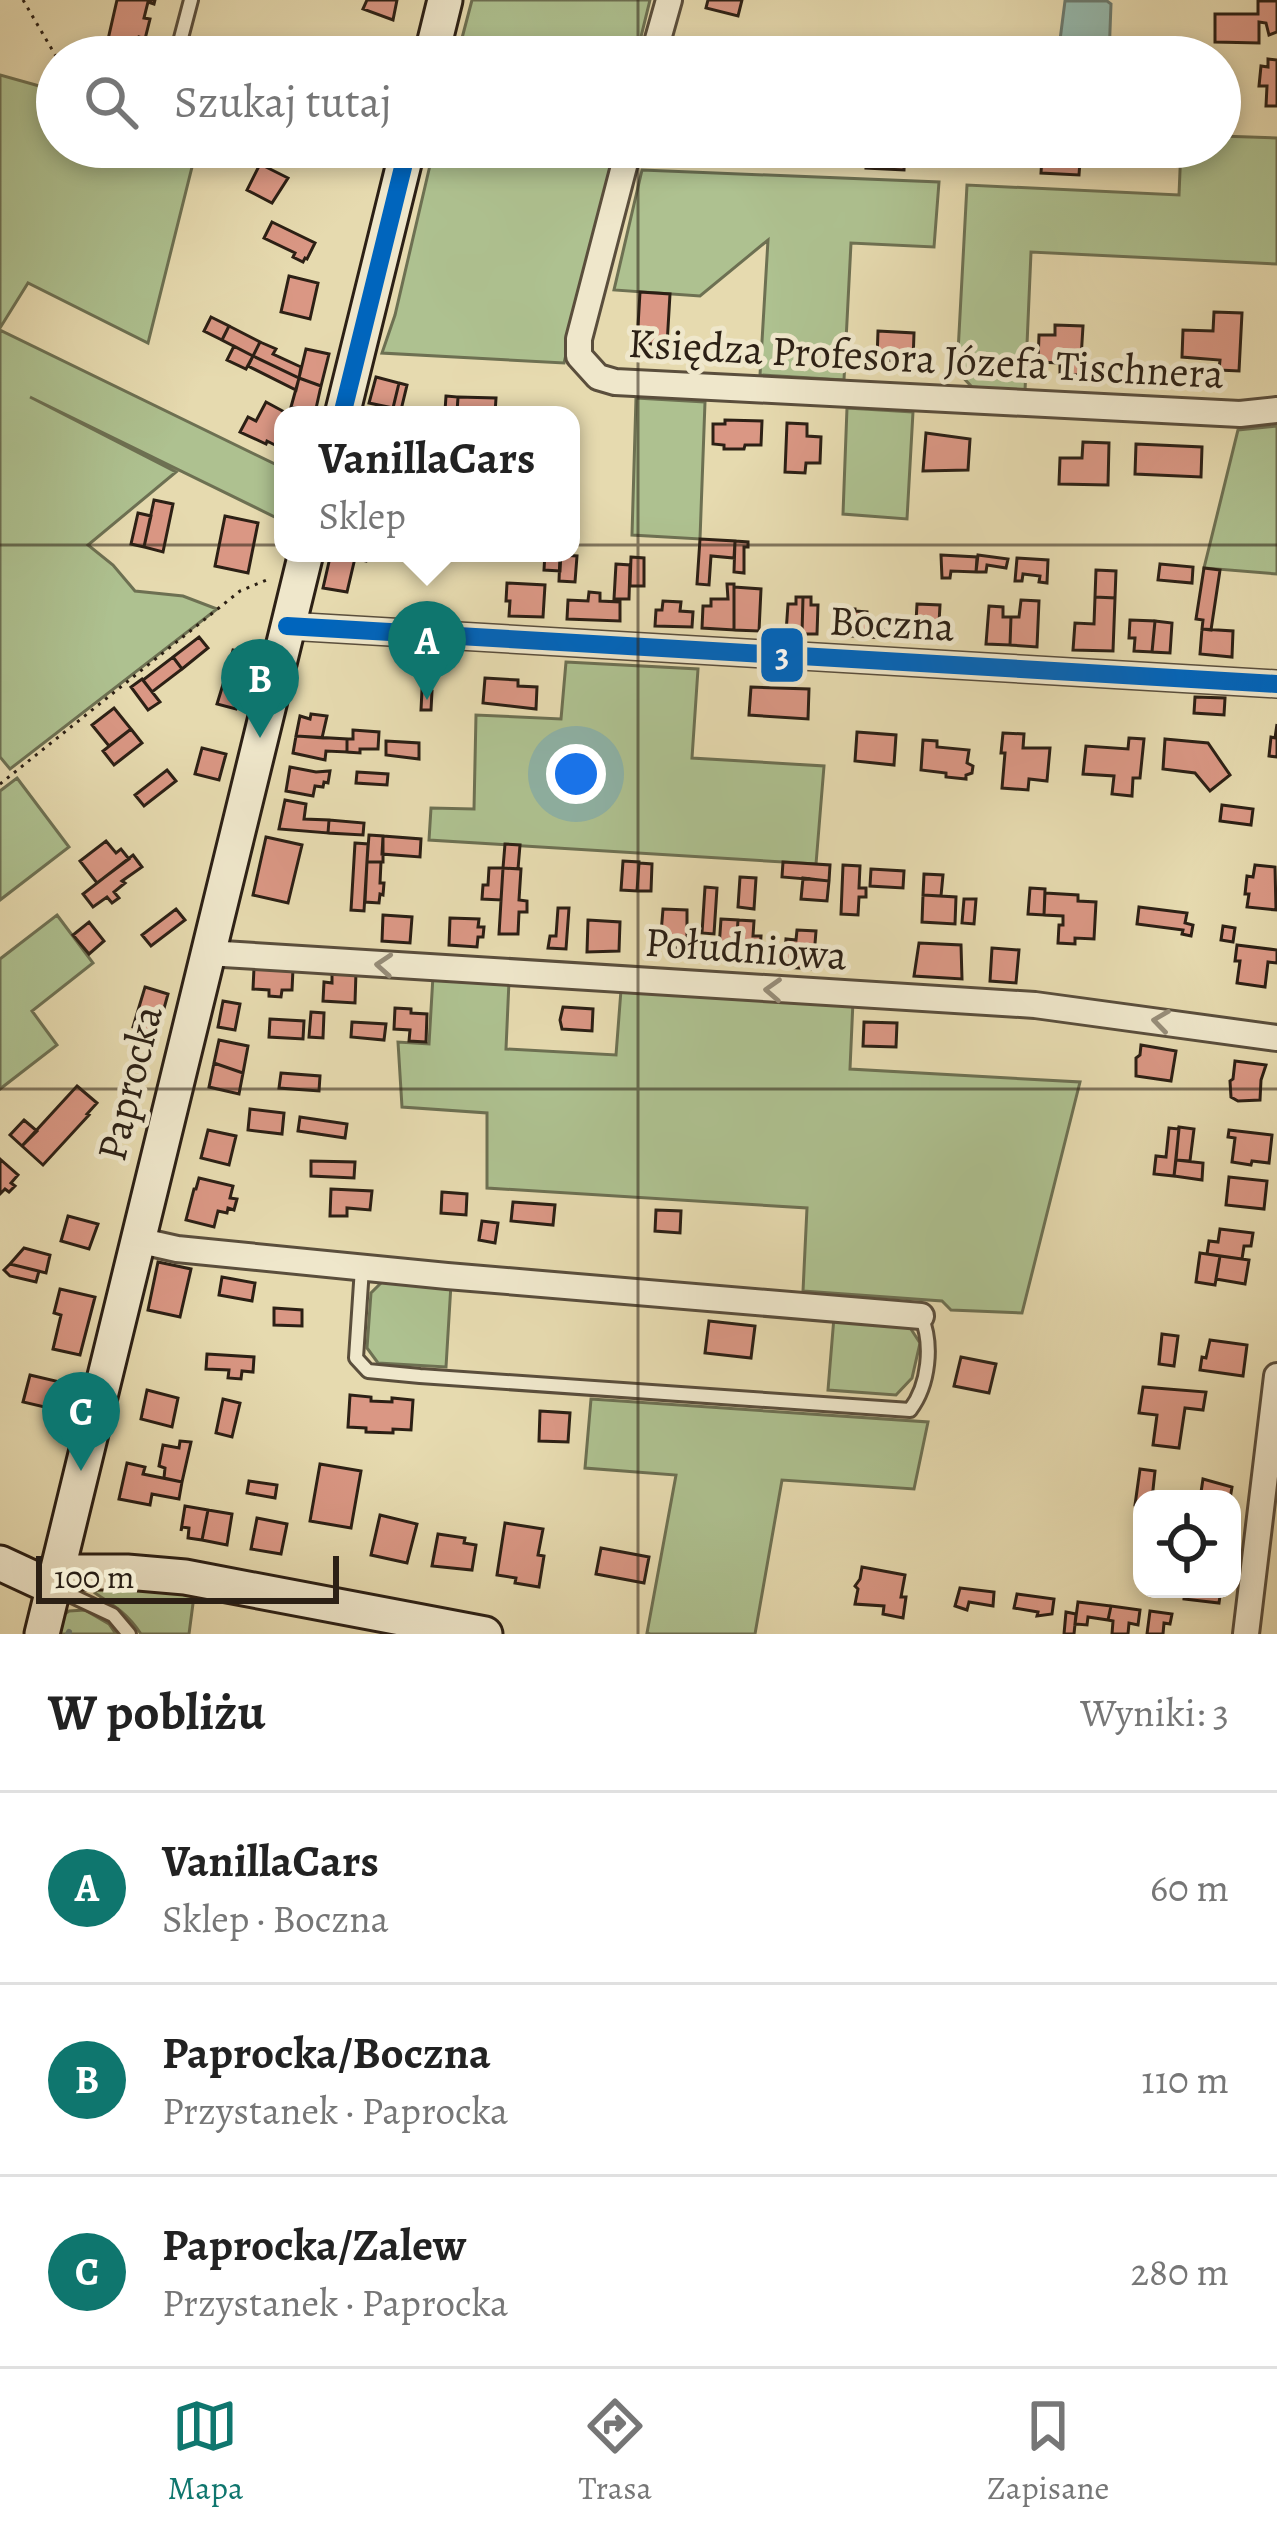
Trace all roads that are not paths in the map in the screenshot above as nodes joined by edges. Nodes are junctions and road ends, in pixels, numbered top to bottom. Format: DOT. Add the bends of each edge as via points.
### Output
graph roads {
  1 [pos="191,0"];
  2 [pos="445,0"];
  3 [pos="669,0"];
  4 [pos="182,36"];
  5 [pos="436,36"];
  6 [pos="659,36"];
  7 [pos="403,168"];
  8 [pos="624,168"];
  9 [pos="344,406"];
  10 [pos="1277,410"];
  11 [pos="303,564"];
  12 [pos="287,626"];
  13 [pos="1277,685"];
  14 [pos="208,953"];
  15 [pos="1277,1038"];
  16 [pos="137,1240"];
  17 [pos="362,1268"];
  18 [pos="921,1316"];
  19 [pos="1277,1376"];
  20 [pos="1272,1464"];
  21 [pos="0,1563"];
  22 [pos="56,1580"];
  23 [pos="42,1634"];
  24 [pos="129,1634"];
  25 [pos="484,1634"];
  26 [pos="1246,1634"];
  1 -- 4 [label="lane"];
  2 -- 5 [label="street"];
  3 -- 6 [label="street"];
  7 -- 9 [label="street"];
  8 -- 10 [label="street, Księdza Profesora Józefa Tischnera" via="579,339 579,356 598,377 1005,403"];
  11 -- 12 [label="street, Paprocka"];
  12 -- 13 [label="street, Boczna"];
  12 -- 14 [label="street, Paprocka"];
  15 -- 14 [label="street, Południowa, one-way" via="1054,1006"];
  14 -- 16 [label="street, Paprocka"];
  16 -- 17 [label="street"];
  16 -- 22 [label="street, Paprocka"];
  17 -- 18 [label="street"];
  17 -- 18 [label="lane" via="356,1358 368,1371 419,1376 910,1410 928,1358"];
  19 -- 20 [label="street"];
  20 -- 26 [label="street"];
  21 -- 22 [label="street"];
  22 -- 23 [label="street, Paprocka"];
  22 -- 24 [label="lane"];
  22 -- 25 [label="street" via="128,1572 185,1577"];
}
